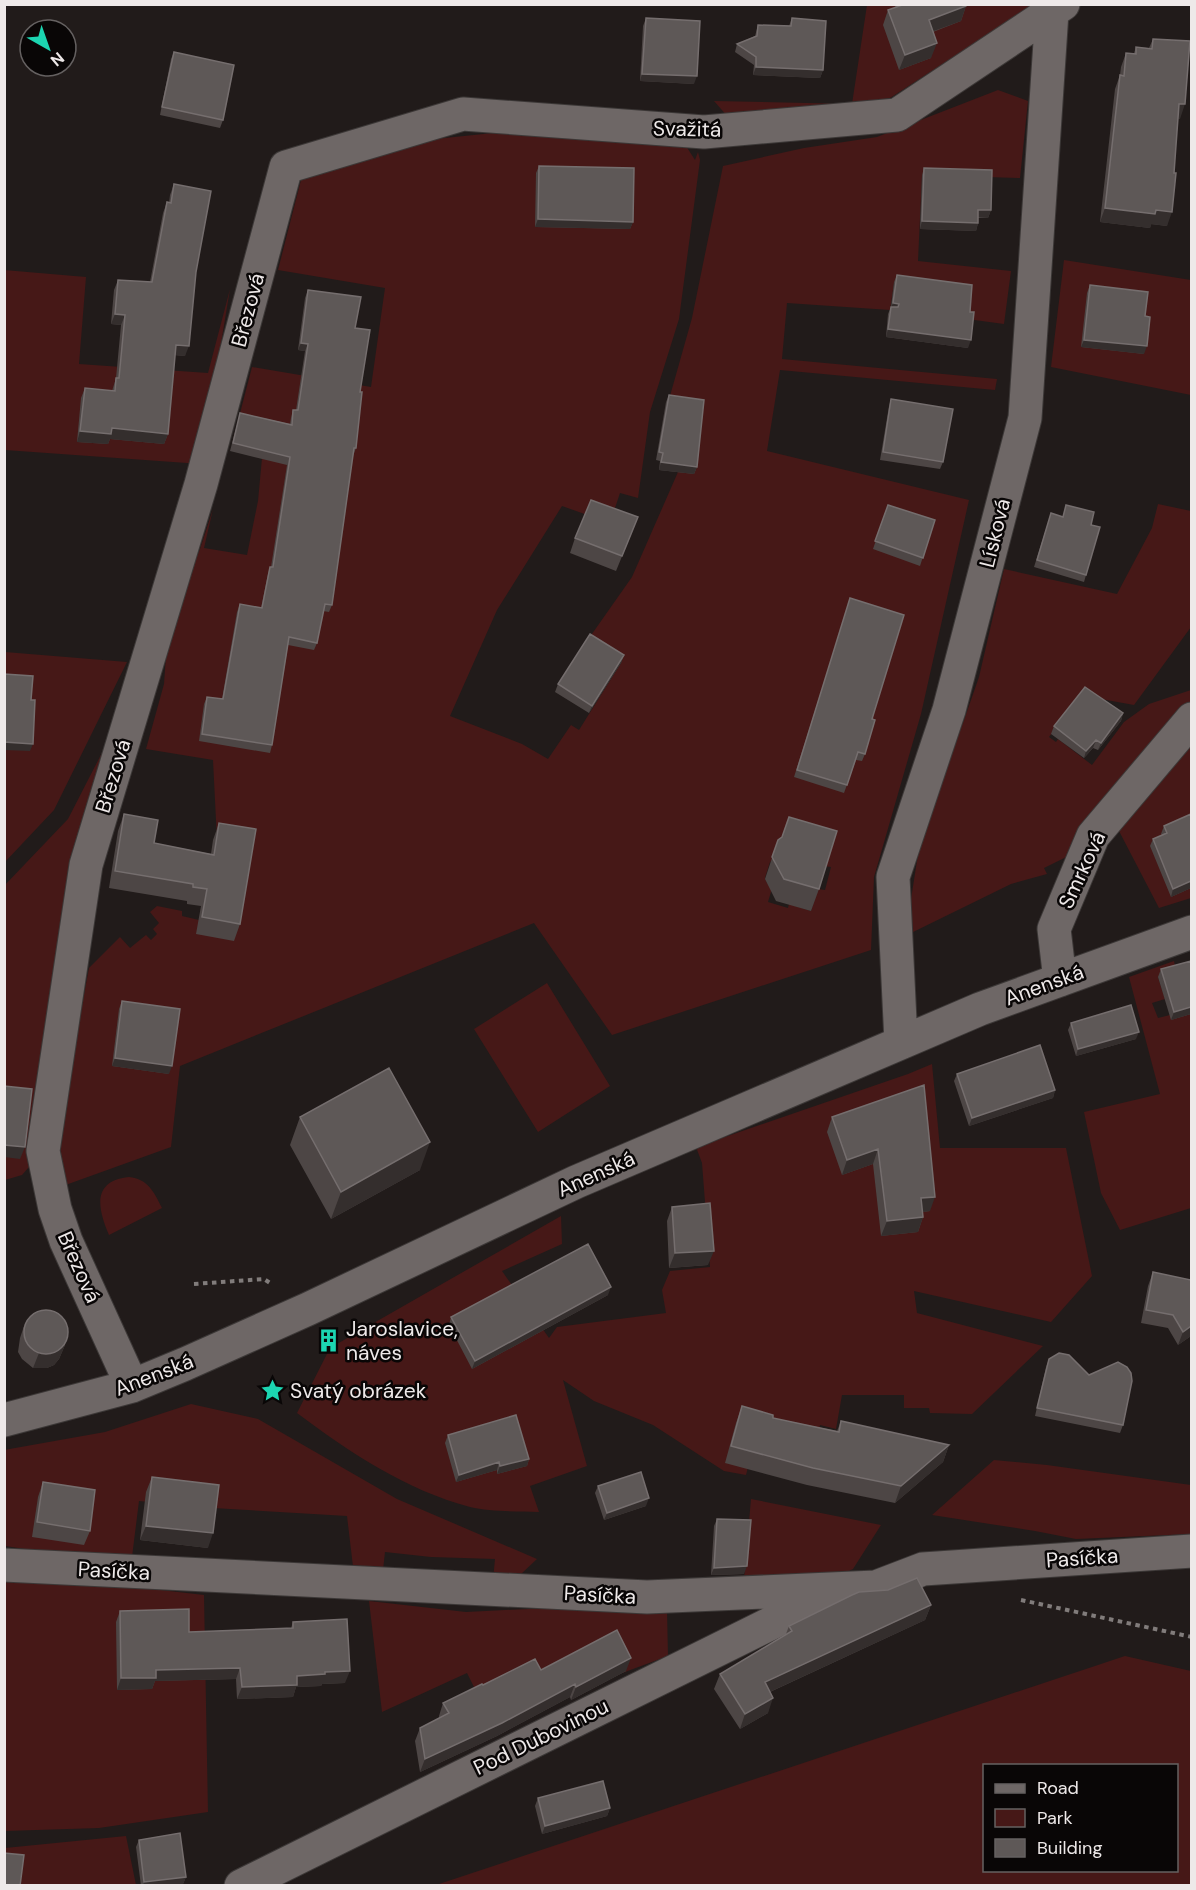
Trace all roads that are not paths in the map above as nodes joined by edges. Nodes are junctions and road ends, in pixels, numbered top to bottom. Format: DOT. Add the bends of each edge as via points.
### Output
graph roads {
  1 [pos="1057,8"];
  2 [pos="286,167"];
  3 [pos="1191,719"];
  4 [pos="1191,932"];
  5 [pos="1060,980"];
  6 [pos="901,1042"];
  7 [pos="132,1386"];
  8 [pos="4,1420"];
  9 [pos="1191,1551"];
  10 [pos="4,1565"];
  11 [pos="840,1588"];
  12 [pos="241,1886"];
  1 -- 2 [label="street, Svažitá" via="897,115 705,132 463,114"];
  1 -- 6 [label="street, Lísková" via="1025,418 950,710 894,877"];
  2 -- 7 [label="street, Březová" via="201,484 86,866 43,1151 66,1242"];
  3 -- 5 [label="street, Smrková" via="1093,836 1054,929"];
  4 -- 5 [label="street, Anenská"];
  5 -- 6 [label="street, Anenská"];
  6 -- 7 [label="street, Anenská" via="576,1182 308,1309"];
  7 -- 8 [label="street, Anenská"];
  9 -- 11 [label="street, Pasíčka" via="923,1569 876,1587"];
  10 -- 11 [label="street, Pasíčka" via="647,1598"];
  11 -- 12 [label="street, Pod Dubovinou"];
}
